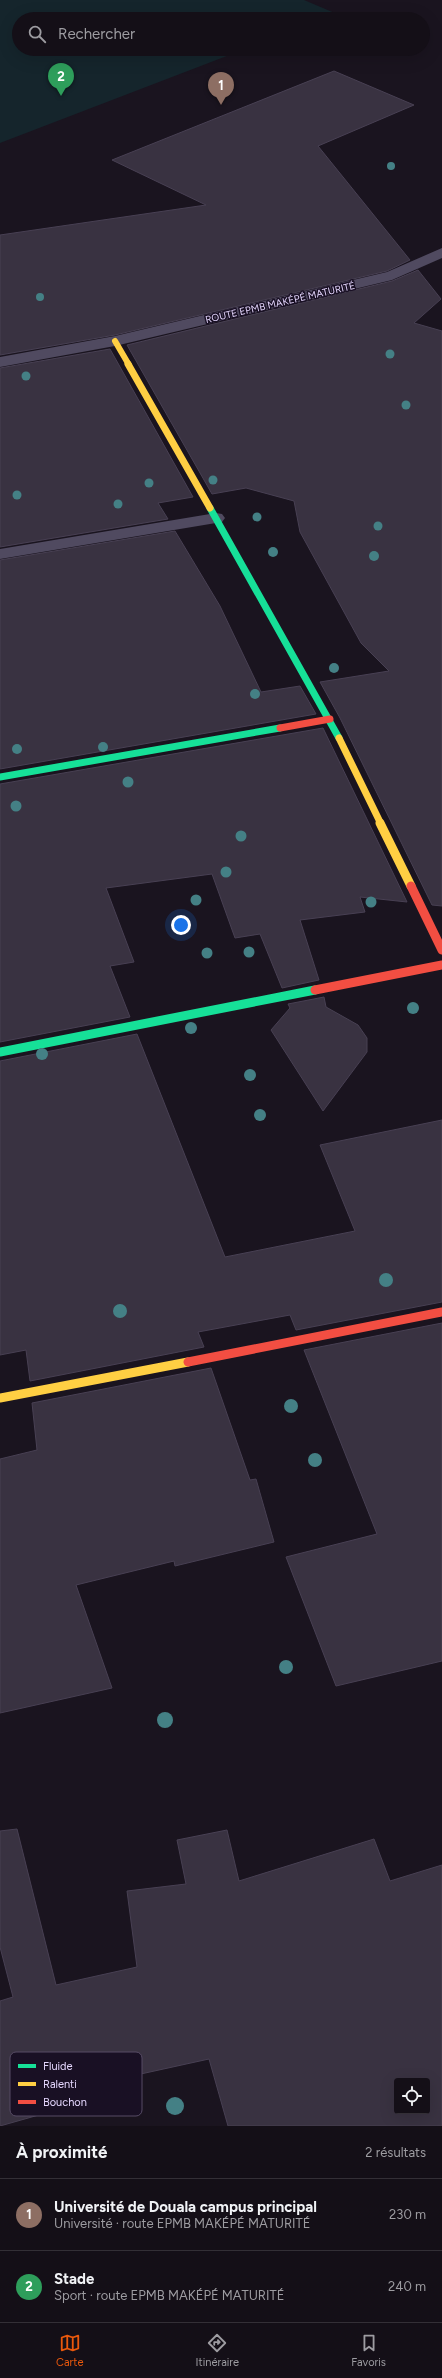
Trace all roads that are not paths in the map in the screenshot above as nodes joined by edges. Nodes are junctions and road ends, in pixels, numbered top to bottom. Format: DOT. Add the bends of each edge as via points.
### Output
graph roads {
  1 [pos="442,252"];
  2 [pos="115,341"];
  3 [pos="0,362"];
  4 [pos="216,518"];
  5 [pos="0,554"];
  6 [pos="330,719"];
  7 [pos="0,776"];
  8 [pos="442,950"];
  9 [pos="442,964"];
  10 [pos="0,1052"];
  11 [pos="442,1312"];
  12 [pos="0,1398"];
  1 -- 2 [label="street, ROUTE EPMB MAKÉPÉ MATURITÉ" via="392,275"];
  2 -- 3 [label="street, ROUTE EPMB MAKÉPÉ MATURITÉ"];
  2 -- 4 [label="street"];
  4 -- 5 [label="street"];
  4 -- 6 [label="street"];
  6 -- 7 [label="street"];
  6 -- 8 [label="street"];
  9 -- 10 [label="street"];
  11 -- 12 [label="street"];
}
